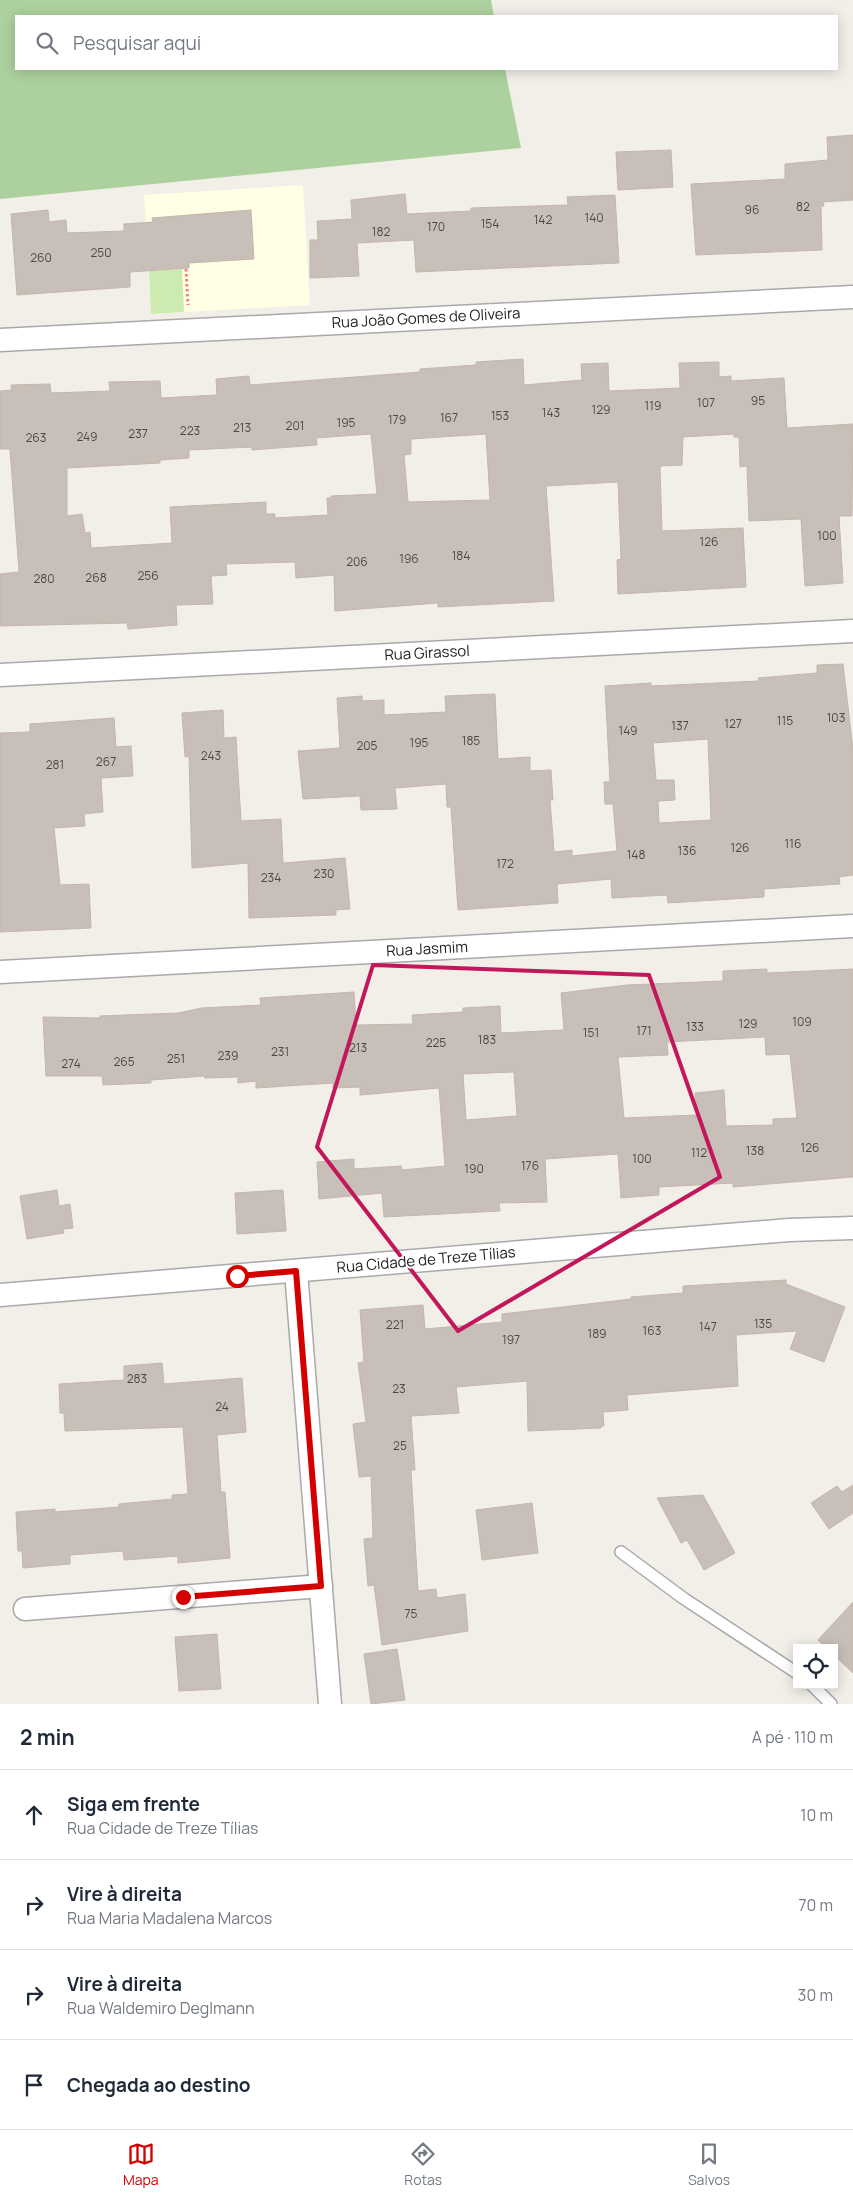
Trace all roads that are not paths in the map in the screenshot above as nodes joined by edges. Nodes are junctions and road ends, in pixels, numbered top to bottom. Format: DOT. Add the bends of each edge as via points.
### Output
graph roads {
  1 [pos="853,297"];
  2 [pos="0,340"];
  3 [pos="853,631"];
  4 [pos="0,676"];
  5 [pos="853,926"];
  6 [pos="0,972"];
  7 [pos="853,1228"];
  8 [pos="296,1271"];
  9 [pos="0,1295"];
  10 [pos="621,1552"];
  11 [pos="321,1586"];
  12 [pos="25,1610"];
  13 [pos="793,1670"];
  14 [pos="816,1689"];
  15 [pos="330,1704"];
  16 [pos="831,1704"];
  1 -- 2 [label="street, Rua João Gomes de Oliveira"];
  3 -- 4 [label="street, Rua Girassol"];
  5 -- 6 [label="street, Rua Jasmim"];
  7 -- 8 [label="street, Rua Cidade de Treze Tílias" via="789,1230"];
  8 -- 9 [label="street, Rua Cidade de Treze Tílias"];
  8 -- 11 [label="street"];
  10 -- 13 [label="lane" via="683,1598"];
  11 -- 12 [label="street"];
  11 -- 15 [label="street"];
  14 -- 16 [label="lane"];
}
